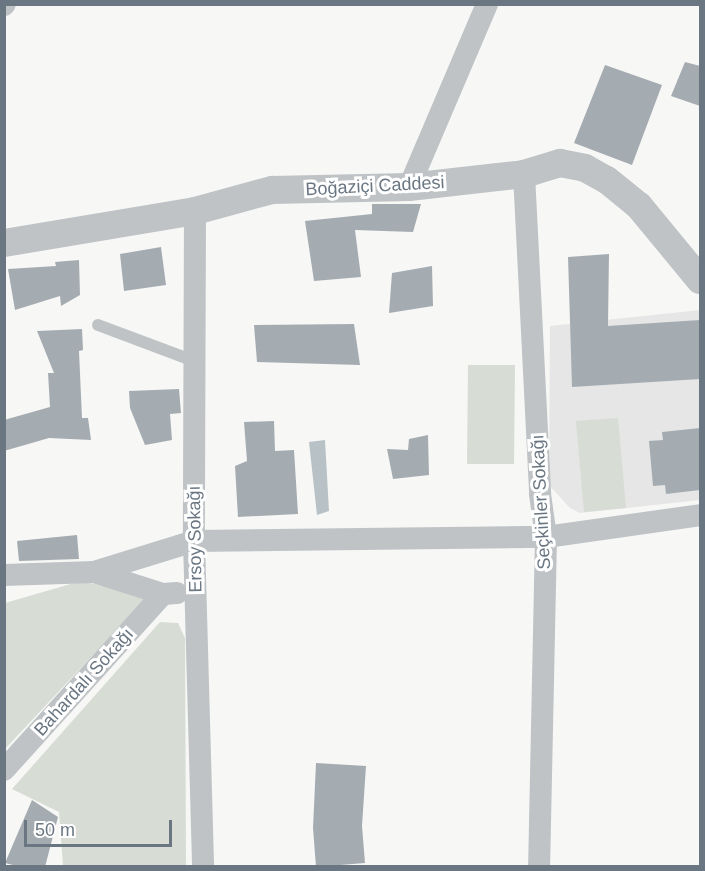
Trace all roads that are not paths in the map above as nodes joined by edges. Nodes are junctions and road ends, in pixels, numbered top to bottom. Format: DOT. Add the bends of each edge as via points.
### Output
graph roads {
  1 [pos="487,4"];
  2 [pos="524,174"];
  3 [pos="409,187"];
  4 [pos="195,211"];
  5 [pos="4,243"];
  6 [pos="700,280"];
  7 [pos="98,325"];
  8 [pos="194,361"];
  9 [pos="700,514"];
  10 [pos="546,537"];
  11 [pos="194,541"];
  12 [pos="94,572"];
  13 [pos="4,575"];
  14 [pos="197,592"];
  15 [pos="163,594"];
  16 [pos="4,770"];
  17 [pos="203,867"];
  18 [pos="539,867"];
  1 -- 3 [label="street"];
  2 -- 3 [label="street, Boğaziçi Caddesi"];
  2 -- 6 [label="street, Boğaziçi Caddesi" via="560,164 585,168 607,180 639,206"];
  2 -- 10 [label="street, Seçkinler Sokağı" via="540,494"];
  3 -- 4 [label="street, Boğaziçi Caddesi" via="272,190"];
  4 -- 5 [label="street, Boğaziçi Caddesi"];
  4 -- 8 [label="street, Ersoy Sokağı"];
  7 -- 8 [label="lane"];
  8 -- 11 [label="street, Ersoy Sokağı"];
  9 -- 10 [label="street"];
  10 -- 11 [label="street"];
  10 -- 18 [label="street, Seçkinler Sokağı"];
  11 -- 12 [label="street"];
  11 -- 14 [label="street, Ersoy Sokağı"];
  12 -- 13 [label="street"];
  12 -- 15 [label="street"];
  14 -- 15 [label="street"];
  14 -- 17 [label="street, Ersoy Sokağı"];
  15 -- 16 [label="street, Bahardalı Sokağı"];
}
